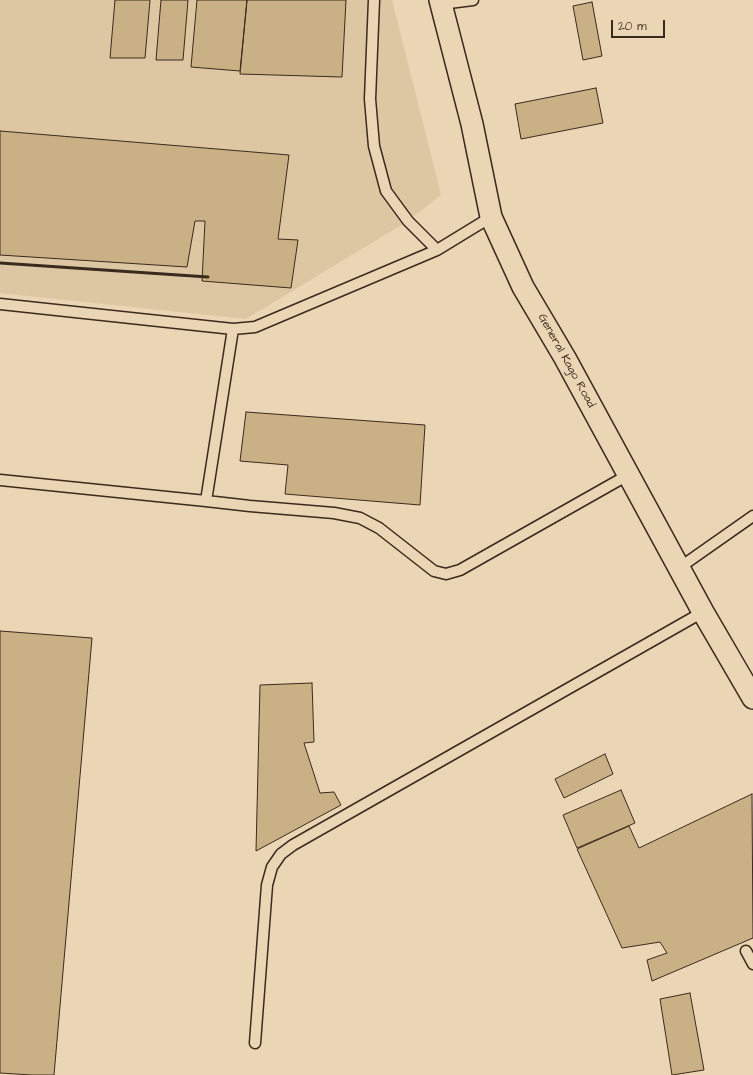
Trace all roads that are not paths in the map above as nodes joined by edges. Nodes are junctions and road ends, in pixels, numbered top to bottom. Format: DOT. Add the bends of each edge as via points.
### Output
graph roads {
  1 [pos="374,0"];
  2 [pos="473,0"];
  3 [pos="441,2"];
  4 [pos="491,217"];
  5 [pos="437,250"];
  6 [pos="0,304"];
  7 [pos="233,330"];
  8 [pos="628,475"];
  9 [pos="0,480"];
  10 [pos="206,501"];
  11 [pos="753,516"];
  12 [pos="679,568"];
  13 [pos="703,612"];
  14 [pos="753,698"];
  15 [pos="746,951"];
  16 [pos="753,964"];
  17 [pos="255,1043"];
  1 -- 5 [label="lane" via="370,99 374,146 386,191 408,221"];
  2 -- 3 [label="lane"];
  3 -- 4 [label="street, General Kago Road" via="472,124"];
  4 -- 5 [label="lane"];
  4 -- 8 [label="street, General Kago Road" via="523,287 565,358"];
  5 -- 7 [label="lane" via="255,327"];
  6 -- 7 [label="lane"];
  7 -- 10 [label="lane"];
  8 -- 10 [label="lane" via="460,570 446,574 434,571 379,528 360,518 334,513"];
  8 -- 12 [label="street, General Kago Road"];
  9 -- 10 [label="lane"];
  11 -- 12 [label="lane"];
  12 -- 13 [label="street, General Kago Road"];
  13 -- 14 [label="street, General Kago Road"];
  13 -- 17 [label="lane" via="281,854 272,868 267,885"];
  15 -- 16 [label="lane"];
}
